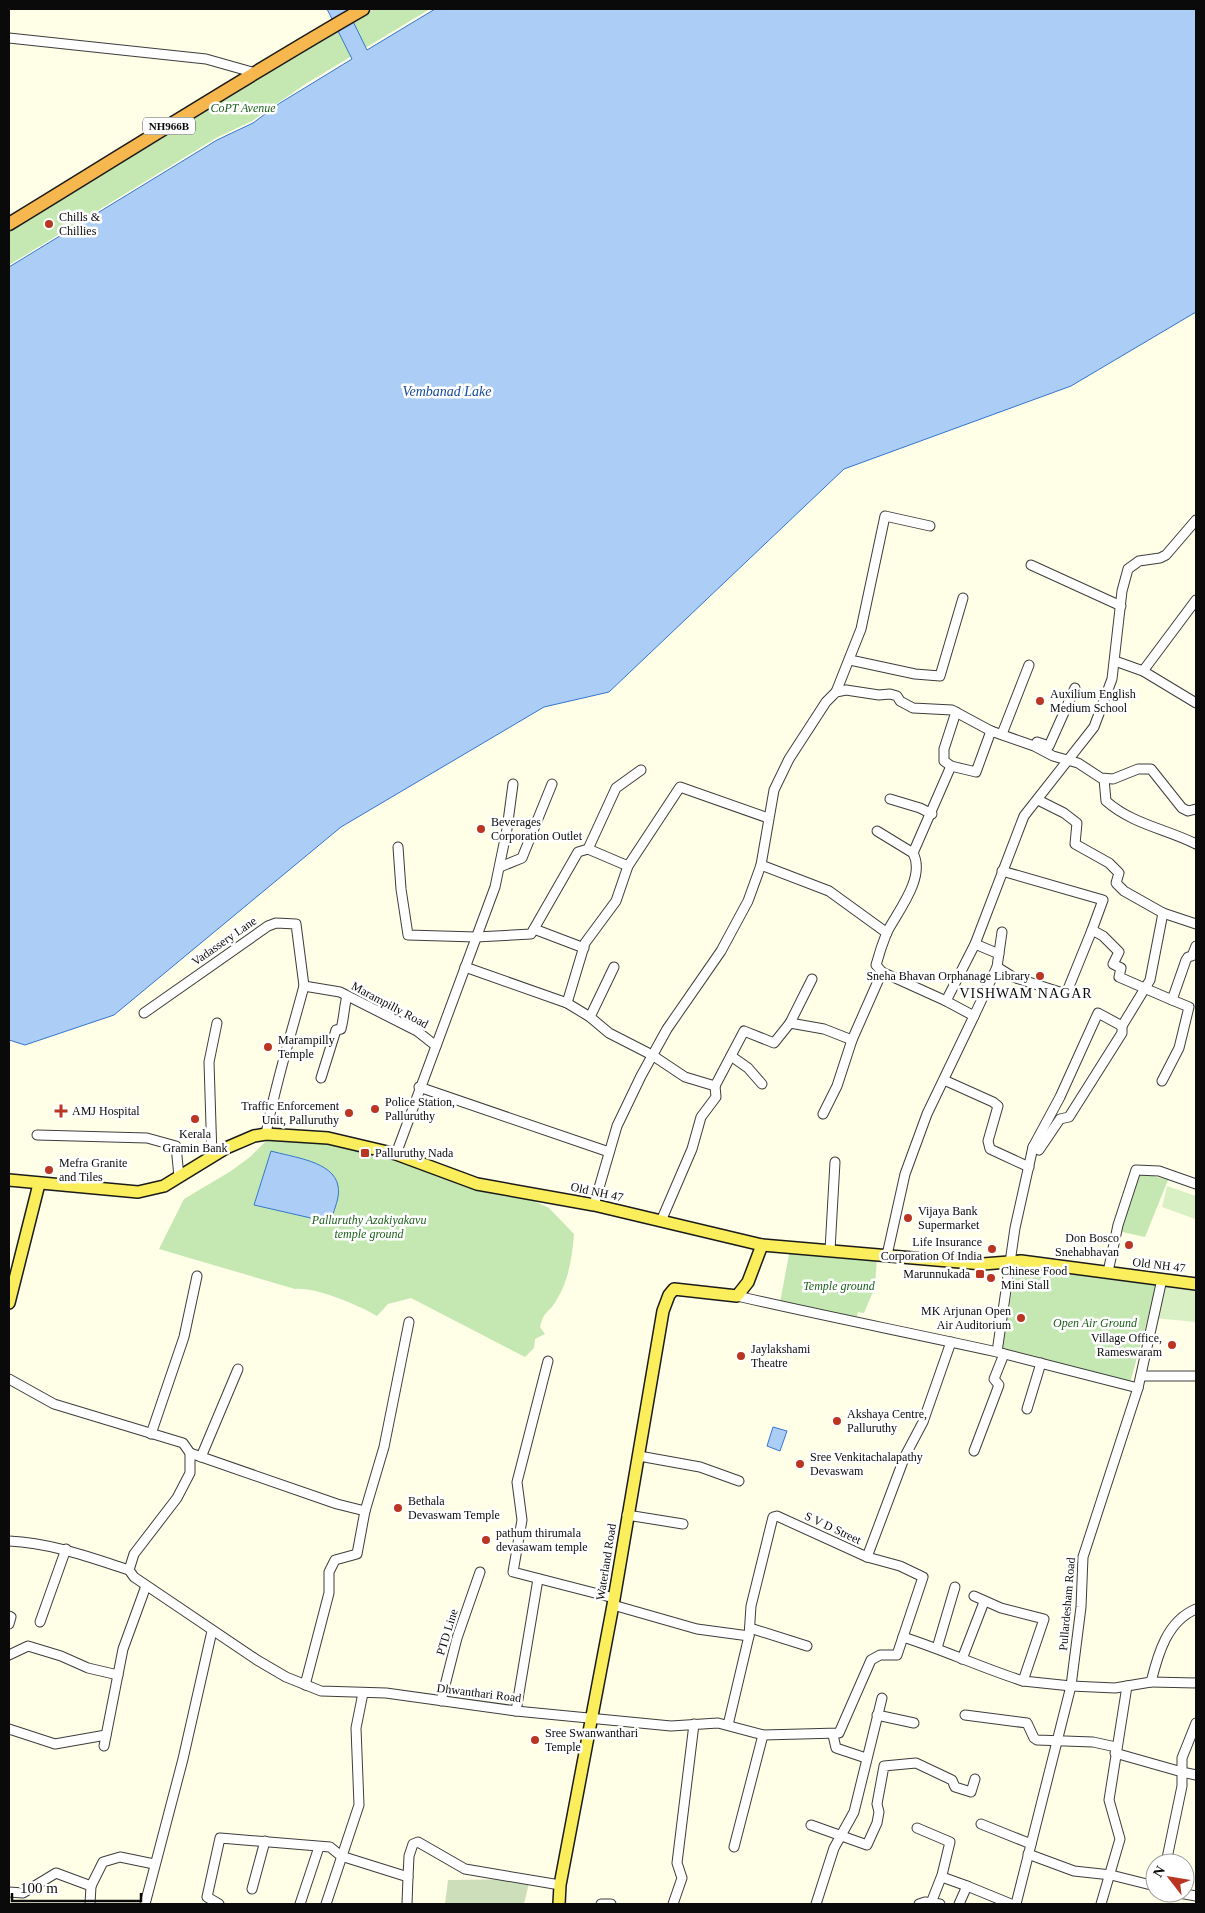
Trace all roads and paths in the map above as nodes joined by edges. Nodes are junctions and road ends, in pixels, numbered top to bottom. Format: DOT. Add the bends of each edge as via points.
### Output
graph roads {
  1 [pos="359,11"];
  2 [pos="9,38"];
  3 [pos="252,72"];
  4 [pos="9,224"];
  5 [pos="1196,520"];
  6 [pos="930,526"];
  7 [pos="1031,564"];
  8 [pos="963,598"];
  9 [pos="1196,600"];
  10 [pos="1121,606"];
  11 [pos="850,660"];
  12 [pos="1115,661"];
  13 [pos="1028,665"];
  14 [pos="1143,670"];
  15 [pos="1075,688"];
  16 [pos="836,692"];
  17 [pos="1196,703"];
  18 [pos="956,712"];
  19 [pos="991,731"];
  20 [pos="1003,732"];
  21 [pos="1068,760"];
  22 [pos="951,766"];
  23 [pos="641,770"];
  24 [pos="1104,779"];
  25 [pos="513,784"];
  26 [pos="552,784"];
  27 [pos="890,800"];
  28 [pos="1038,800"];
  29 [pos="1196,809"];
  30 [pos="932,814"];
  31 [pos="768,818"];
  32 [pos="877,831"];
  33 [pos="1196,844"];
  34 [pos="398,847"];
  35 [pos="588,849"];
  36 [pos="914,853"];
  37 [pos="761,865"];
  38 [pos="628,866"];
  39 [pos="500,867"];
  40 [pos="1002,871"];
  41 [pos="1163,913"];
  42 [pos="1196,924"];
  43 [pos="534,929"];
  44 [pos="1092,930"];
  45 [pos="1002,932"];
  46 [pos="887,933"];
  47 [pos="476,937"];
  48 [pos="975,944"];
  49 [pos="1196,946"];
  50 [pos="584,948"];
  51 [pos="999,954"];
  52 [pos="465,967"];
  53 [pos="614,967"];
  54 [pos="997,967"];
  55 [pos="882,972"];
  56 [pos="812,979"];
  57 [pos="304,986"];
  58 [pos="1146,987"];
  59 [pos="347,996"];
  60 [pos="1172,1000"];
  61 [pos="946,1001"];
  62 [pos="567,1003"];
  63 [pos="144,1012"];
  64 [pos="974,1016"];
  65 [pos="590,1017"];
  66 [pos="790,1022"];
  67 [pos="217,1023"];
  68 [pos="1122,1026"];
  69 [pos="852,1040"];
  70 [pos="436,1046"];
  71 [pos="652,1055"];
  72 [pos="731,1056"];
  73 [pos="321,1078"];
  74 [pos="944,1080"];
  75 [pos="1162,1081"];
  76 [pos="762,1084"];
  77 [pos="715,1086"];
  78 [pos="419,1087"];
  79 [pos="823,1114"];
  80 [pos="266,1134"];
  81 [pos="36,1135"];
  82 [pos="1033,1147"];
  83 [pos="609,1152"];
  84 [pos="396,1154"];
  85 [pos="212,1157"];
  86 [pos="835,1162"];
  87 [pos="1029,1167"];
  88 [pos="179,1177"];
  89 [pos="9,1180"];
  90 [pos="39,1184"];
  91 [pos="1196,1184"];
  92 [pos="594,1205"];
  93 [pos="661,1220"];
  94 [pos="762,1245"];
  95 [pos="830,1250"];
  96 [pos="887,1255"];
  97 [pos="1010,1263"];
  98 [pos="1108,1272"];
  99 [pos="197,1276"];
  100 [pos="1162,1279"];
  101 [pos="1196,1284"];
  102 [pos="738,1296"];
  103 [pos="9,1303"];
  104 [pos="409,1322"];
  105 [pos="951,1342"];
  106 [pos="1001,1353"];
  107 [pos="548,1361"];
  108 [pos="1041,1363"];
  109 [pos="238,1369"];
  110 [pos="1141,1376"];
  111 [pos="1196,1376"];
  112 [pos="9,1379"];
  113 [pos="1138,1388"];
  114 [pos="1027,1409"];
  115 [pos="151,1434"];
  116 [pos="974,1452"];
  117 [pos="190,1453"];
  118 [pos="639,1456"];
  119 [pos="201,1457"];
  120 [pos="739,1481"];
  121 [pos="365,1511"];
  122 [pos="627,1515"];
  123 [pos="683,1524"];
  124 [pos="9,1541"];
  125 [pos="66,1549"];
  126 [pos="867,1557"];
  127 [pos="129,1570"];
  128 [pos="480,1572"];
  129 [pos="538,1579"];
  130 [pos="146,1586"];
  131 [pos="955,1588"];
  132 [pos="974,1596"];
  133 [pos="614,1601"];
  134 [pos="984,1602"];
  135 [pos="1196,1609"];
  136 [pos="9,1616"];
  137 [pos="40,1622"];
  138 [pos="9,1624"];
  139 [pos="212,1631"];
  140 [pos="749,1632"];
  141 [pos="903,1637"];
  142 [pos="807,1646"];
  143 [pos="937,1648"];
  144 [pos="9,1654"];
  145 [pos="962,1659"];
  146 [pos="118,1675"];
  147 [pos="1023,1681"];
  148 [pos="1151,1682"];
  149 [pos="1196,1683"];
  150 [pos="305,1685"];
  151 [pos="1071,1686"];
  152 [pos="1127,1686"];
  153 [pos="363,1693"];
  154 [pos="882,1698"];
  155 [pos="441,1701"];
  156 [pos="516,1711"];
  157 [pos="877,1715"];
  158 [pos="966,1715"];
  159 [pos="593,1718"];
  160 [pos="914,1723"];
  161 [pos="1196,1723"];
  162 [pos="694,1724"];
  163 [pos="728,1725"];
  164 [pos="9,1729"];
  165 [pos="106,1735"];
  166 [pos="762,1735"];
  167 [pos="833,1735"];
  168 [pos="1055,1742"];
  169 [pos="104,1746"];
  170 [pos="1115,1750"];
  171 [pos="866,1758"];
  172 [pos="1182,1772"];
  173 [pos="1196,1775"];
  174 [pos="975,1779"];
  175 [pos="980,1824"];
  176 [pos="811,1825"];
  177 [pos="917,1828"];
  178 [pos="842,1836"];
  179 [pos="265,1841"];
  180 [pos="1031,1844"];
  181 [pos="319,1847"];
  182 [pos="734,1848"];
  183 [pos="1168,1853"];
  184 [pos="1028,1854"];
  185 [pos="341,1856"];
  186 [pos="154,1864"];
  187 [pos="1111,1875"];
  188 [pos="408,1877"];
  189 [pos="942,1877"];
  190 [pos="1145,1884"];
  191 [pos="560,1885"];
  192 [pos="91,1886"];
  193 [pos="967,1886"];
  194 [pos="252,1889"];
  195 [pos="9,1892"];
  196 [pos="90,1904"];
  197 [pos="145,1904"];
  198 [pos="219,1904"];
  199 [pos="300,1904"];
  200 [pos="326,1904"];
  201 [pos="407,1904"];
  202 [pos="558,1904"];
  203 [pos="600,1904"];
  204 [pos="611,1904"];
  205 [pos="673,1904"];
  206 [pos="816,1904"];
  207 [pos="920,1904"];
  208 [pos="936,1904"];
  209 [pos="959,1904"];
  210 [pos="1011,1904"];
  211 [pos="1016,1904"];
  212 [pos="1101,1904"];
  1 -- 3 [label="highway, NH966B"];
  2 -- 3 [label="street" via="206,59"];
  3 -- 4 [label="highway, NH966B"];
  5 -- 10 [label="street" via="1166,556 1132,564 1126,575"];
  6 -- 11 [label="street" via="885,516 861,630"];
  7 -- 10 [label="street"];
  8 -- 11 [label="street" via="940,676"];
  9 -- 14 [label="street"];
  10 -- 12 [label="street"];
  11 -- 16 [label="street"];
  12 -- 14 [label="street"];
  12 -- 21 [label="street" via="1112,679 1094,727"];
  13 -- 20 [label="street"];
  14 -- 17 [label="street"];
  15 -- 20 [label="street" via="1049,746"];
  16 -- 18 [label="street" via="890,694 914,708"];
  16 -- 31 [label="street" via="789,759 774,790"];
  18 -- 19 [label="street"];
  18 -- 22 [label="street" via="944,750 944,761"];
  19 -- 20 [label="street"];
  19 -- 22 [label="street" via="976,772"];
  20 -- 21 [label="street"];
  21 -- 24 [label="street"];
  21 -- 28 [label="street"];
  22 -- 30 [label="street"];
  23 -- 35 [label="street" via="616,788"];
  24 -- 29 [label="street" via="1120,777 1138,769 1151,769 1182,808 1188,811"];
  24 -- 33 [label="street" via="1106,801 1116,810"];
  25 -- 39 [label="street"];
  26 -- 39 [label="street" via="522,858"];
  27 -- 30 [label="street"];
  28 -- 40 [label="street" via="1024,816"];
  28 -- 41 [label="street" via="1077,823 1075,844 1119,872 1116,883 1124,891"];
  30 -- 36 [label="street"];
  31 -- 37 [label="street"];
  31 -- 38 [label="street" via="680,787"];
  32 -- 36 [label="street"];
  34 -- 47 [label="street" via="408,935"];
  35 -- 38 [label="street"];
  35 -- 43 [label="street" via="578,852"];
  36 -- 46 [label="street" via="916,877"];
  37 -- 46 [label="street" via="829,891"];
  37 -- 71 [label="street" via="748,901 721,951"];
  38 -- 50 [label="street" via="616,901"];
  39 -- 47 [label="street"];
  40 -- 44 [label="street" via="1103,900"];
  40 -- 48 [label="street"];
  41 -- 42 [label="street"];
  41 -- 58 [label="street"];
  43 -- 47 [label="street" via="531,934"];
  43 -- 50 [label="street"];
  44 -- 54 [label="street" via="1066,994 1013,977"];
  44 -- 58 [label="street" via="1103,936 1118,952 1113,964 1121,968 1119,977"];
  45 -- 51 [label="street"];
  46 -- 55 [label="street" via="876,965"];
  47 -- 52 [label="street"];
  48 -- 51 [label="street"];
  48 -- 61 [label="street"];
  49 -- 60 [label="street" via="1192,956 1186,960"];
  50 -- 62 [label="street"];
  51 -- 54 [label="street"];
  52 -- 62 [label="street"];
  52 -- 70 [label="street"];
  53 -- 65 [label="street"];
  54 -- 64 [label="street"];
  55 -- 61 [label="street"];
  55 -- 69 [label="street"];
  56 -- 66 [label="street"];
  57 -- 59 [label="street, Marampilly Road"];
  57 -- 63 [label="street, Vadassery Lane" via="296,924 276,923"];
  57 -- 80 [label="street" via="274,1089"];
  58 -- 60 [label="street"];
  58 -- 68 [label="street"];
  59 -- 70 [label="street, Marampilly Road" via="417,1031"];
  59 -- 73 [label="street" via="341,1028 336,1030"];
  60 -- 75 [label="street" via="1189,1008 1179,1048"];
  61 -- 64 [label="street"];
  62 -- 65 [label="street"];
  64 -- 74 [label="street"];
  65 -- 71 [label="street" via="609,1033"];
  66 -- 69 [label="street" via="824,1029"];
  66 -- 72 [label="street" via="774,1043 744,1031"];
  67 -- 85 [label="street" via="209,1062"];
  68 -- 82 [label="street" via="1122,1033 1070,1117 1060,1118 1039,1150"];
  68 -- 82 [label="street" via="1098,1013"];
  69 -- 79 [label="street" via="838,1086"];
  70 -- 78 [label="street"];
  71 -- 77 [label="street" via="686,1077"];
  71 -- 83 [label="street" via="617,1126"];
  72 -- 76 [label="street"];
  72 -- 77 [label="street"];
  74 -- 87 [label="street" via="998,1106 988,1141 990,1149"];
  74 -- 96 [label="street" via="927,1114 905,1174"];
  77 -- 93 [label="street" via="716,1097 702,1117 692,1150"];
  78 -- 83 [label="street"];
  78 -- 84 [label="street"];
  80 -- 84 [label="main road, Old NH 47" via="328,1138"];
  80 -- 85 [label="main road, Old NH 47" via="254,1136"];
  81 -- 88 [label="street" via="147,1138 176,1146"];
  82 -- 87 [label="street"];
  83 -- 92 [label="street"];
  84 -- 92 [label="main road, Old NH 47" via="477,1184"];
  85 -- 88 [label="main road, Old NH 47"];
  86 -- 95 [label="street"];
  87 -- 97 [label="street"];
  88 -- 90 [label="main road, Old NH 47" via="164,1186 138,1192"];
  89 -- 90 [label="main road, Old NH 47"];
  90 -- 103 [label="main road"];
  91 -- 98 [label="street" via="1160,1171 1136,1170 1118,1225"];
  92 -- 93 [label="main road, Old NH 47"];
  93 -- 94 [label="main road, Old NH 47"];
  94 -- 95 [label="main road, Old NH 47"];
  94 -- 102 [label="main road" via="748,1282"];
  95 -- 96 [label="main road, Old NH 47"];
  96 -- 97 [label="main road, Old NH 47" via="983,1264"];
  97 -- 98 [label="main road, Old NH 47" via="1021,1261"];
  97 -- 106 [label="street"];
  98 -- 100 [label="main road, Old NH 47"];
  99 -- 115 [label="street" via="184,1338"];
  100 -- 101 [label="main road, Old NH 47"];
  100 -- 110 [label="street, Pullardesham Road"];
  102 -- 105 [label="street"];
  102 -- 118 [label="main road, Waterland Road" via="680,1288 668,1295"];
  104 -- 121 [label="street" via="384,1447"];
  105 -- 106 [label="street"];
  105 -- 126 [label="street, S V D Street" via="923,1422 905,1456"];
  106 -- 108 [label="street"];
  106 -- 116 [label="street" via="994,1379 999,1385"];
  107 -- 129 [label="street" via="517,1482 522,1520 513,1572"];
  108 -- 113 [label="street"];
  108 -- 114 [label="street"];
  109 -- 119 [label="street"];
  110 -- 111 [label="street"];
  110 -- 113 [label="street, Pullardesham Road"];
  112 -- 115 [label="street" via="54,1404"];
  113 -- 151 [label="street, Pullardesham Road" via="1083,1557 1081,1607"];
  115 -- 117 [label="street" via="183,1443"];
  117 -- 119 [label="street"];
  117 -- 127 [label="street" via="190,1473 177,1498 134,1554"];
  118 -- 120 [label="street" via="700,1467"];
  118 -- 122 [label="main road, Waterland Road"];
  119 -- 121 [label="street"];
  121 -- 150 [label="street" via="357,1554 335,1560 329,1572 329,1593"];
  122 -- 123 [label="street"];
  122 -- 133 [label="main road, Waterland Road"];
  124 -- 125 [label="street"];
  125 -- 127 [label="street"];
  125 -- 137 [label="street"];
  126 -- 140 [label="street, S V D Street" via="773,1517"];
  126 -- 141 [label="street" via="900,1566 923,1578"];
  127 -- 130 [label="street, Dhwanthari Road"];
  128 -- 155 [label="street, PTD Line" via="457,1638"];
  129 -- 133 [label="street"];
  129 -- 156 [label="street"];
  130 -- 139 [label="street, Dhwanthari Road"];
  130 -- 146 [label="street" via="123,1649"];
  131 -- 143 [label="street"];
  132 -- 134 [label="street"];
  133 -- 140 [label="street" via="698,1629"];
  133 -- 159 [label="main road, Waterland Road"];
  134 -- 145 [label="street"];
  134 -- 147 [label="street" via="1044,1619"];
  135 -- 148 [label="street" via="1172,1625"];
  136 -- 138 [label="street"];
  139 -- 150 [label="street, Dhwanthari Road" via="278,1673"];
  139 -- 186 [label="street" via="183,1759"];
  140 -- 142 [label="street"];
  140 -- 163 [label="street, S V D Street"];
  141 -- 143 [label="street"];
  141 -- 167 [label="street" via="897,1655 880,1655 871,1660 842,1729"];
  143 -- 145 [label="street"];
  144 -- 146 [label="street" via="28,1646 88,1668"];
  145 -- 147 [label="street"];
  146 -- 165 [label="street"];
  147 -- 151 [label="street"];
  148 -- 149 [label="street"];
  148 -- 152 [label="street"];
  150 -- 153 [label="street, Dhwanthari Road" via="320,1691"];
  151 -- 152 [label="street"];
  151 -- 168 [label="street, Pullardesham Road"];
  152 -- 170 [label="street"];
  153 -- 155 [label="street, Dhwanthari Road"];
  153 -- 185 [label="street" via="356,1728 359,1805"];
  154 -- 157 [label="street"];
  155 -- 156 [label="street, Dhwanthari Road"];
  156 -- 159 [label="street, Dhwanthari Road"];
  157 -- 160 [label="street"];
  157 -- 171 [label="street"];
  158 -- 168 [label="street" via="1027,1723 1034,1738"];
  159 -- 162 [label="street, Dhwanthari Road" via="672,1726"];
  159 -- 191 [label="main road, Waterland Road"];
  161 -- 172 [label="street" via="1182,1758"];
  162 -- 163 [label="street, Dhwanthari Road"];
  162 -- 205 [label="street" via="677,1863 682,1878"];
  163 -- 166 [label="street, Dhwanthari Road"];
  164 -- 165 [label="street" via="55,1744"];
  165 -- 169 [label="street"];
  166 -- 167 [label="street, Dhwanthari Road"];
  166 -- 182 [label="street"];
  167 -- 171 [label="street" via="836,1748"];
  168 -- 170 [label="street" via="1093,1742"];
  168 -- 180 [label="street, Pullardesham Road"];
  170 -- 172 [label="street"];
  170 -- 187 [label="street" via="1109,1800 1120,1839"];
  171 -- 178 [label="street" via="854,1812"];
  172 -- 173 [label="street"];
  172 -- 183 [label="street"];
  174 -- 178 [label="street" via="971,1792 968,1792 955,1787 952,1780 916,1763 884,1766 877,1823 867,1846"];
  175 -- 180 [label="street"];
  176 -- 178 [label="street"];
  177 -- 189 [label="street" via="950,1842"];
  178 -- 206 [label="street" via="834,1848"];
  179 -- 181 [label="street"];
  179 -- 194 [label="street"];
  179 -- 198 [label="street" via="220,1838 207,1897"];
  180 -- 184 [label="street, Pullardesham Road"];
  181 -- 185 [label="street" via="330,1847"];
  181 -- 199 [label="street"];
  184 -- 187 [label="street" via="1074,1871"];
  184 -- 211 [label="street, Pullardesham Road"];
  185 -- 188 [label="street"];
  185 -- 200 [label="street"];
  186 -- 192 [label="street" via="120,1857 103,1862"];
  186 -- 197 [label="street"];
  187 -- 190 [label="street"];
  187 -- 212 [label="street"];
  188 -- 191 [label="street" via="409,1856 413,1844 418,1842 465,1869"];
  188 -- 201 [label="street"];
  189 -- 193 [label="street"];
  189 -- 208 [label="street"];
  191 -- 202 [label="main road, Waterland Road"];
  192 -- 195 [label="street" via="56,1873 23,1893"];
  192 -- 196 [label="street"];
  193 -- 209 [label="street"];
  193 -- 210 [label="street"];
  203 -- 204 [label="street"];
  207 -- 208 [label="street"];
}
